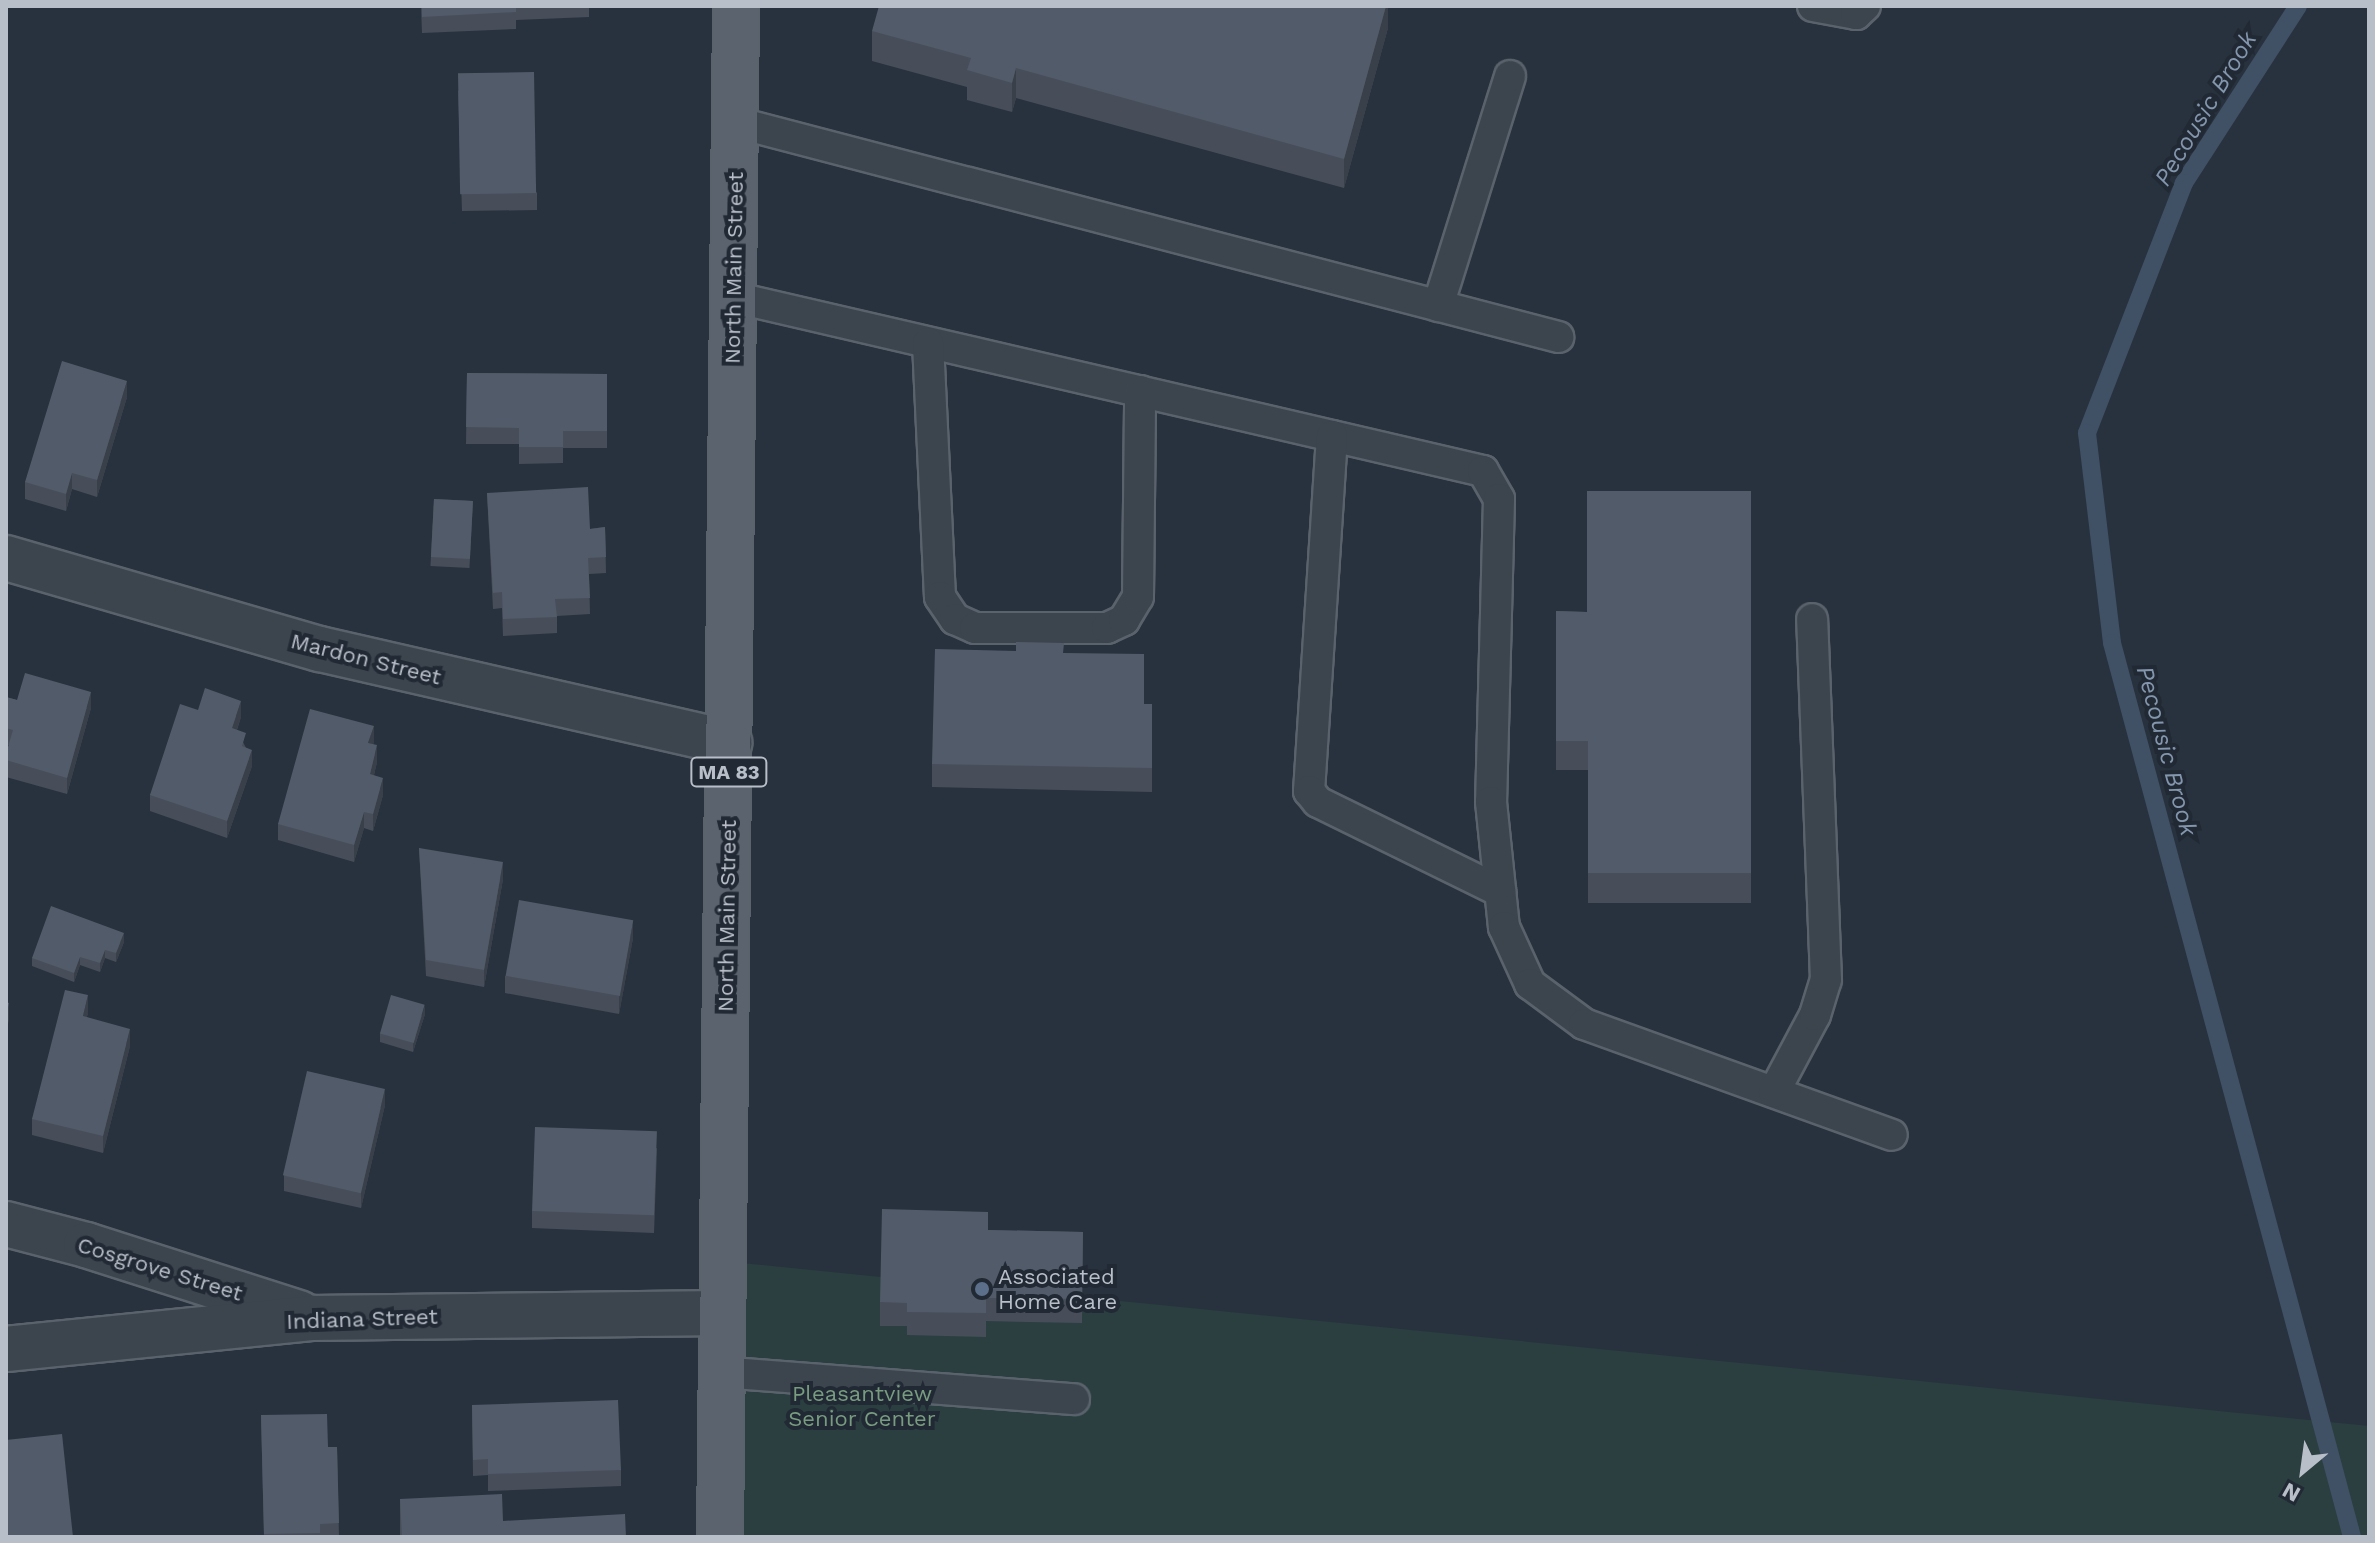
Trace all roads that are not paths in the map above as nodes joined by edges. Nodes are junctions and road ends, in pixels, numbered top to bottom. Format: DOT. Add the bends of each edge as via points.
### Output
graph roads {
  1 [pos="736,6"];
  2 [pos="1813,6"];
  3 [pos="1865,6"];
  4 [pos="1510,76"];
  5 [pos="735,122"];
  6 [pos="733,297"];
  7 [pos="1438,306"];
  8 [pos="1558,337"];
  9 [pos="928,343"];
  10 [pos="1140,391"];
  11 [pos="1332,436"];
  12 [pos="6,558"];
  13 [pos="1812,619"];
  14 [pos="729,743"];
  15 [pos="1500,891"];
  16 [pos="1774,1092"];
  17 [pos="1892,1135"];
  18 [pos="6,1224"];
  19 [pos="720,1313"];
  20 [pos="313,1318"];
  21 [pos="6,1349"];
  22 [pos="720,1372"];
  23 [pos="1074,1399"];
  24 [pos="720,1537"];
  1 -- 5 [label="main road, North Main Street / MA 83"];
  2 -- 3 [label="lane" via="1856,14"];
  4 -- 7 [label="lane"];
  5 -- 6 [label="main road, North Main Street / MA 83"];
  5 -- 7 [label="lane"];
  6 -- 9 [label="lane"];
  6 -- 14 [label="main road, North Main Street / MA 83"];
  7 -- 8 [label="lane"];
  9 -- 10 [label="lane"];
  9 -- 10 [label="lane" via="940,597 955,619 975,628 1107,628 1124,620 1138,597"];
  10 -- 11 [label="lane"];
  11 -- 15 [label="lane" via="1309,791 1318,802"];
  11 -- 15 [label="lane" via="1483,471 1499,499 1491,802"];
  12 -- 14 [label="street, Mardon Street" via="320,649"];
  13 -- 16 [label="lane" via="1826,980 1815,1015"];
  14 -- 19 [label="main road, North Main Street / MA 83"];
  15 -- 16 [label="lane" via="1504,927 1530,984 1584,1024"];
  16 -- 17 [label="lane"];
  18 -- 20 [label="street, Cosgrove Street"];
  19 -- 20 [label="street, Indiana Street"];
  19 -- 22 [label="main road, North Main Street / MA 83"];
  20 -- 21 [label="street, Indiana Street"];
  22 -- 23 [label="lane"];
  22 -- 24 [label="main road, North Main Street / MA 83"];
}
